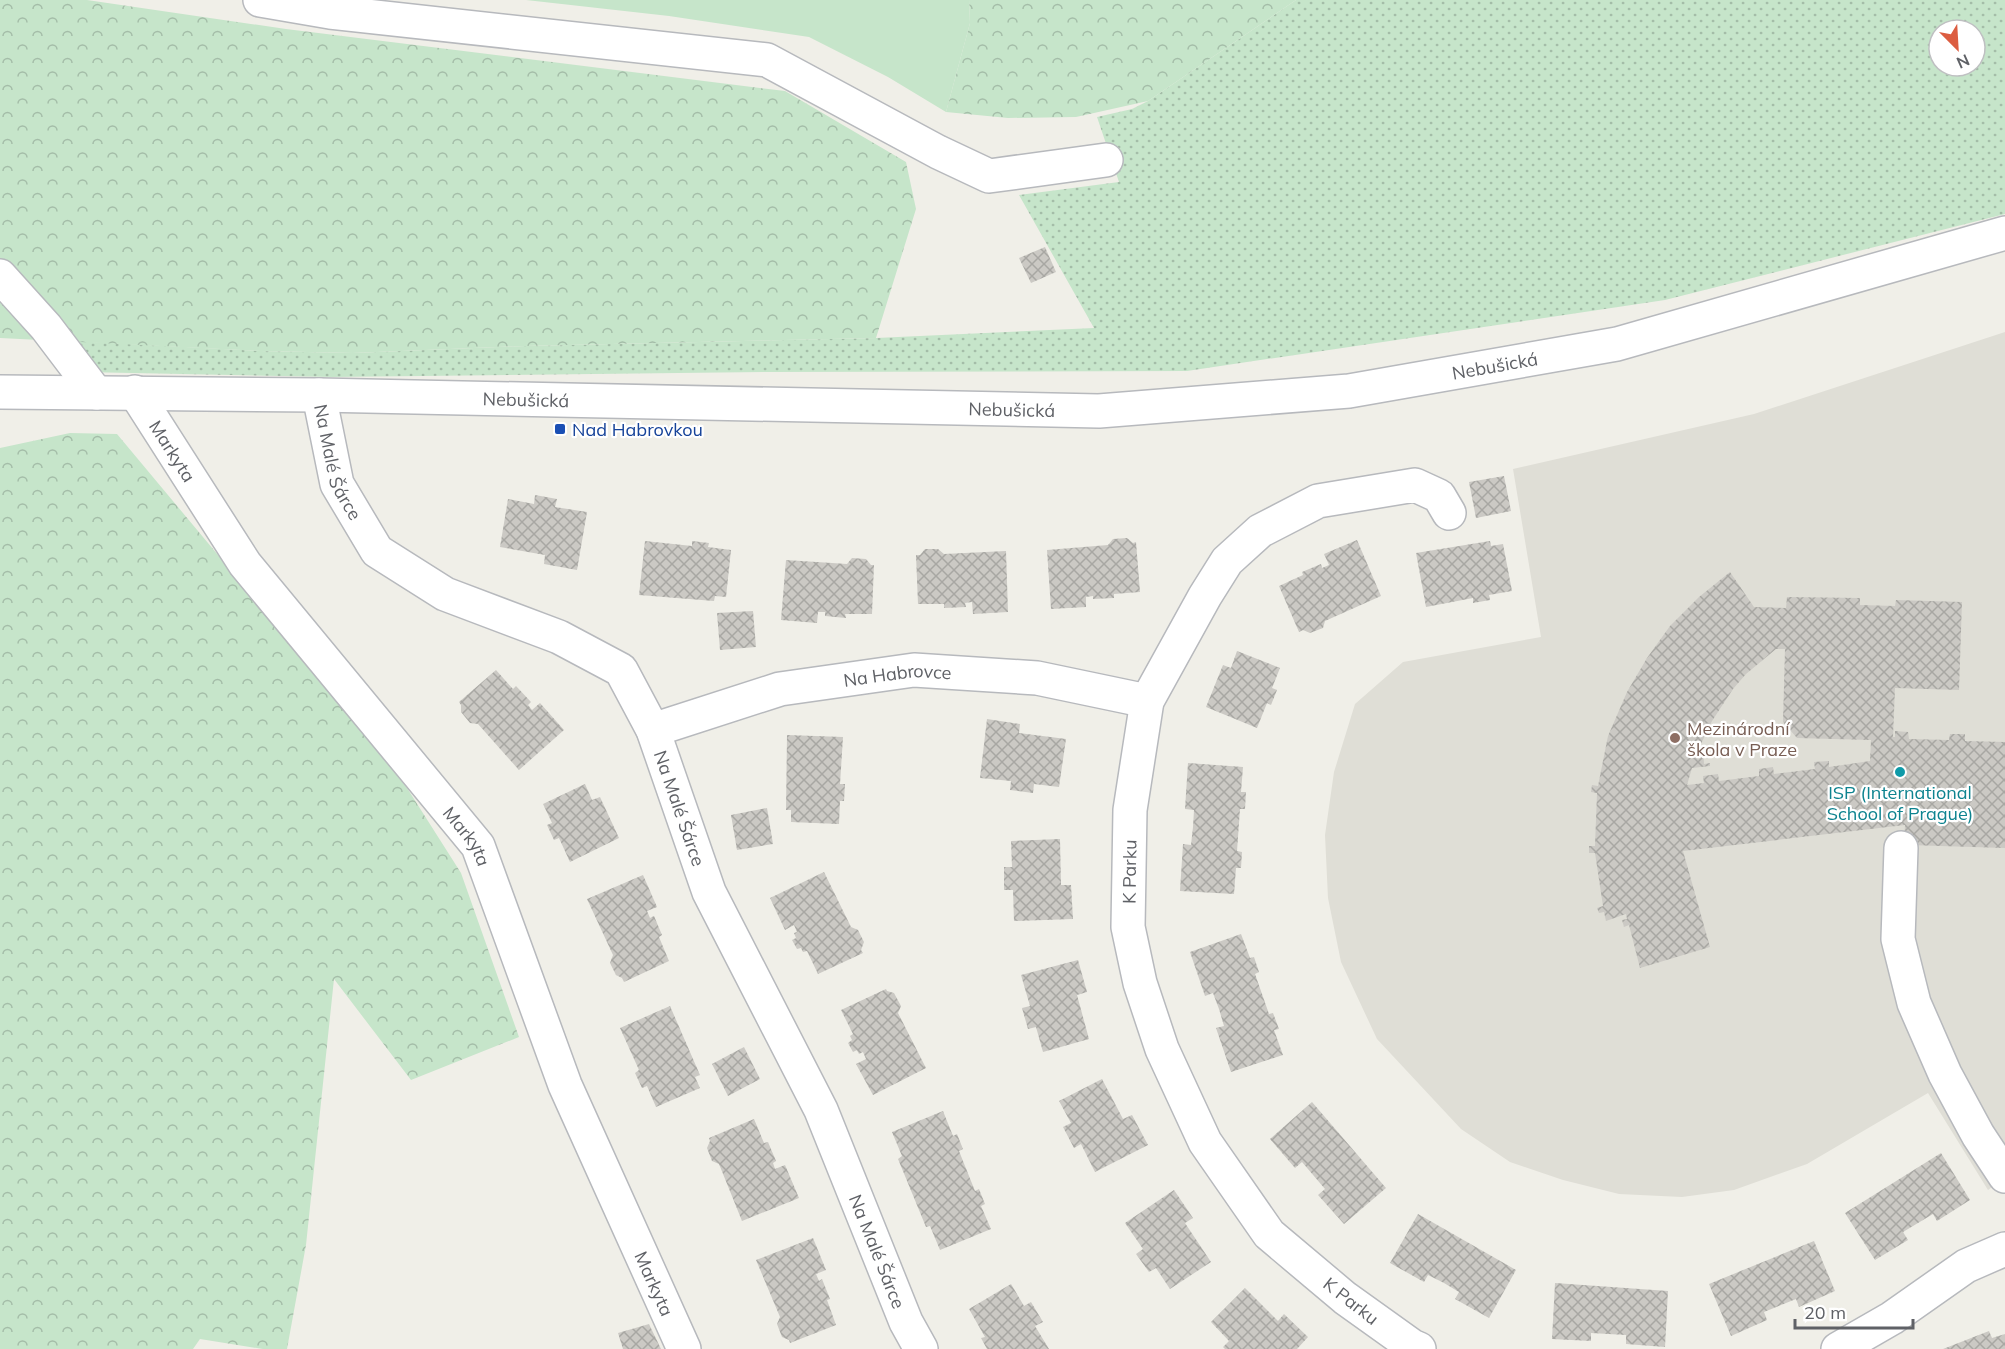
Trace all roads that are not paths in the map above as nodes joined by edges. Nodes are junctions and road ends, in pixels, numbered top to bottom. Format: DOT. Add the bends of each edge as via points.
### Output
graph roads {
  1 [pos="260,0"];
  2 [pos="1106,160"];
  3 [pos="2005,233"];
  4 [pos="0,276"];
  5 [pos="0,392"];
  6 [pos="135,392"];
  7 [pos="96,393"];
  8 [pos="319,395"];
  9 [pos="1449,513"];
  10 [pos="1147,701"];
  11 [pos="653,729"];
  12 [pos="1900,848"];
  13 [pos="2005,1176"];
  14 [pos="2005,1249"];
  15 [pos="684,1349"];
  16 [pos="921,1349"];
  17 [pos="1419,1349"];
  18 [pos="1838,1349"];
  1 -- 2 [label="street" via="330,12 767,60 990,176"];
  3 -- 8 [label="street, Nebušická" via="1617,344 1349,392 1099,411"];
  4 -- 7 [label="street" via="46,327"];
  5 -- 7 [label="street, Nebušická"];
  6 -- 7 [label="street, Nebušická"];
  6 -- 8 [label="street, Nebušická"];
  6 -- 15 [label="street, Markyta" via="245,564 478,846 565,1085"];
  8 -- 11 [label="street, Na Malé Šárce" via="337,484 377,551 446,594 559,637 621,670"];
  9 -- 10 [label="street, K Parku" via="1438,496 1415,485 1318,501 1260,531 1227,561"];
  10 -- 11 [label="street, Na Habrovce" via="1037,678 914,670 780,689"];
  10 -- 17 [label="street, K Parku" via="1130,810 1128,927 1140,983 1162,1049 1206,1142 1269,1234 1345,1298"];
  11 -- 16 [label="street, Na Malé Šárce" via="709,892 821,1110 906,1322"];
  12 -- 13 [label="street" via="1898,939 1914,1003 1945,1074"];
  14 -- 18 [label="street" via="1966,1266 1892,1318"];
}
